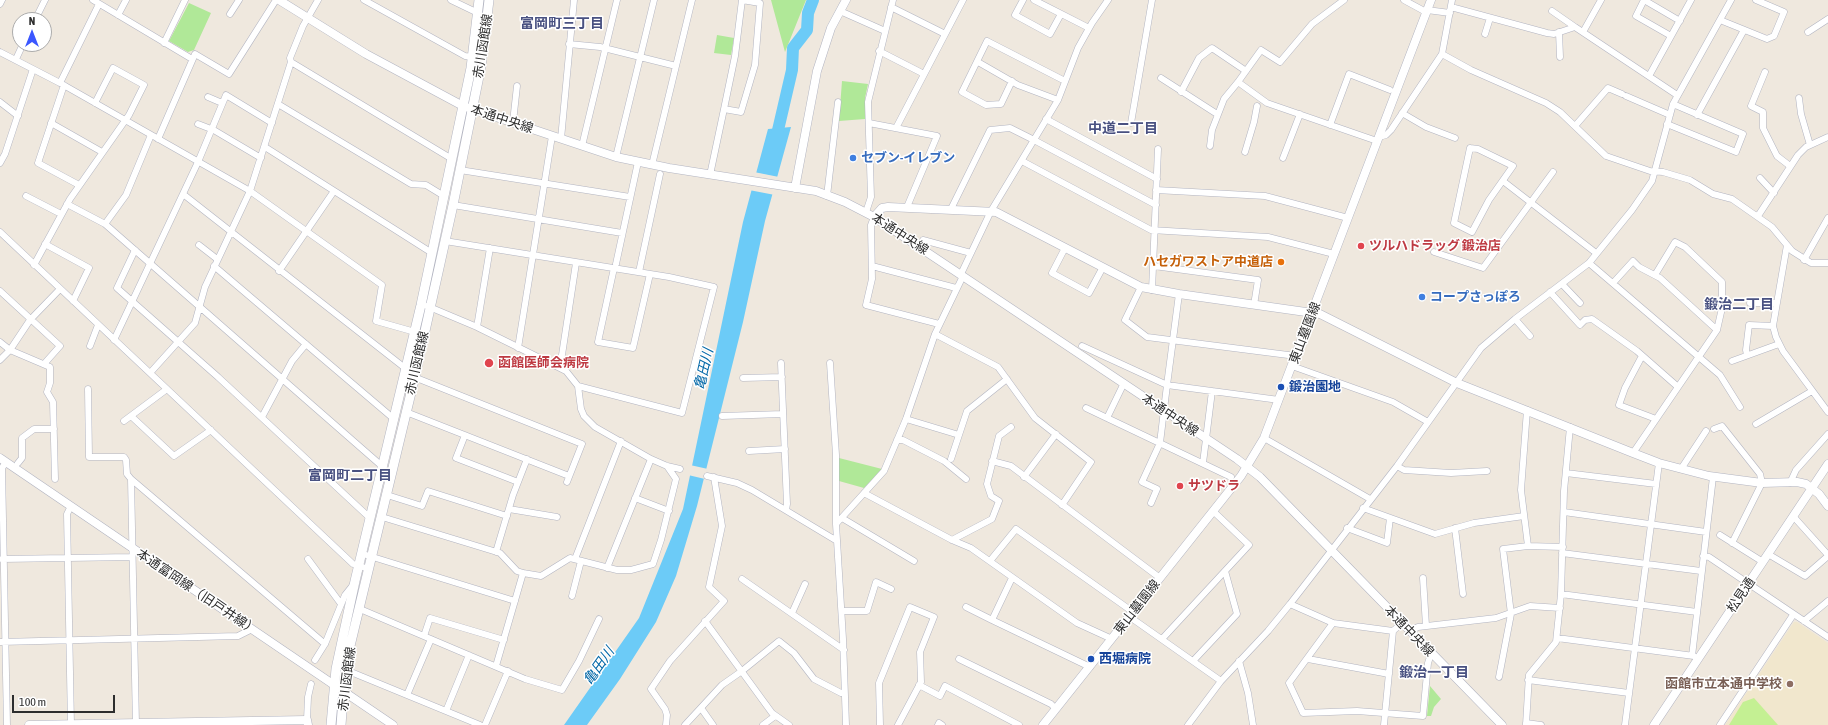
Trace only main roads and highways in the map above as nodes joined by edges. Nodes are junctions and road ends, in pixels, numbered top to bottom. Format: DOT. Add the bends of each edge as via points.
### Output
graph roads {
  1 [pos="479,0"];
  2 [pos="489,0"];
  3 [pos="467,107"];
  4 [pos="426,306"];
  5 [pos="367,555"];
  6 [pos="331,725"];
  7 [pos="341,725"];
  1 -- 3 [label="main road, 赤川函館線"];
  2 -- 3 [label="main road, 赤川函館線" via="482,58"];
  3 -- 4 [label="main road, 赤川函館線" via="452,158 432,253"];
  3 -- 4 [label="main road, 赤川函館線" via="453,205"];
  4 -- 5 [label="main road, 赤川函館線" via="415,376 382,517"];
  4 -- 5 [label="main road, 赤川函館線" via="415,332 394,419 371,519"];
  5 -- 6 [label="main road, 赤川函館線" via="355,581 336,669"];
  5 -- 7 [label="main road, 赤川函館線" via="369,569 350,646"];
}
